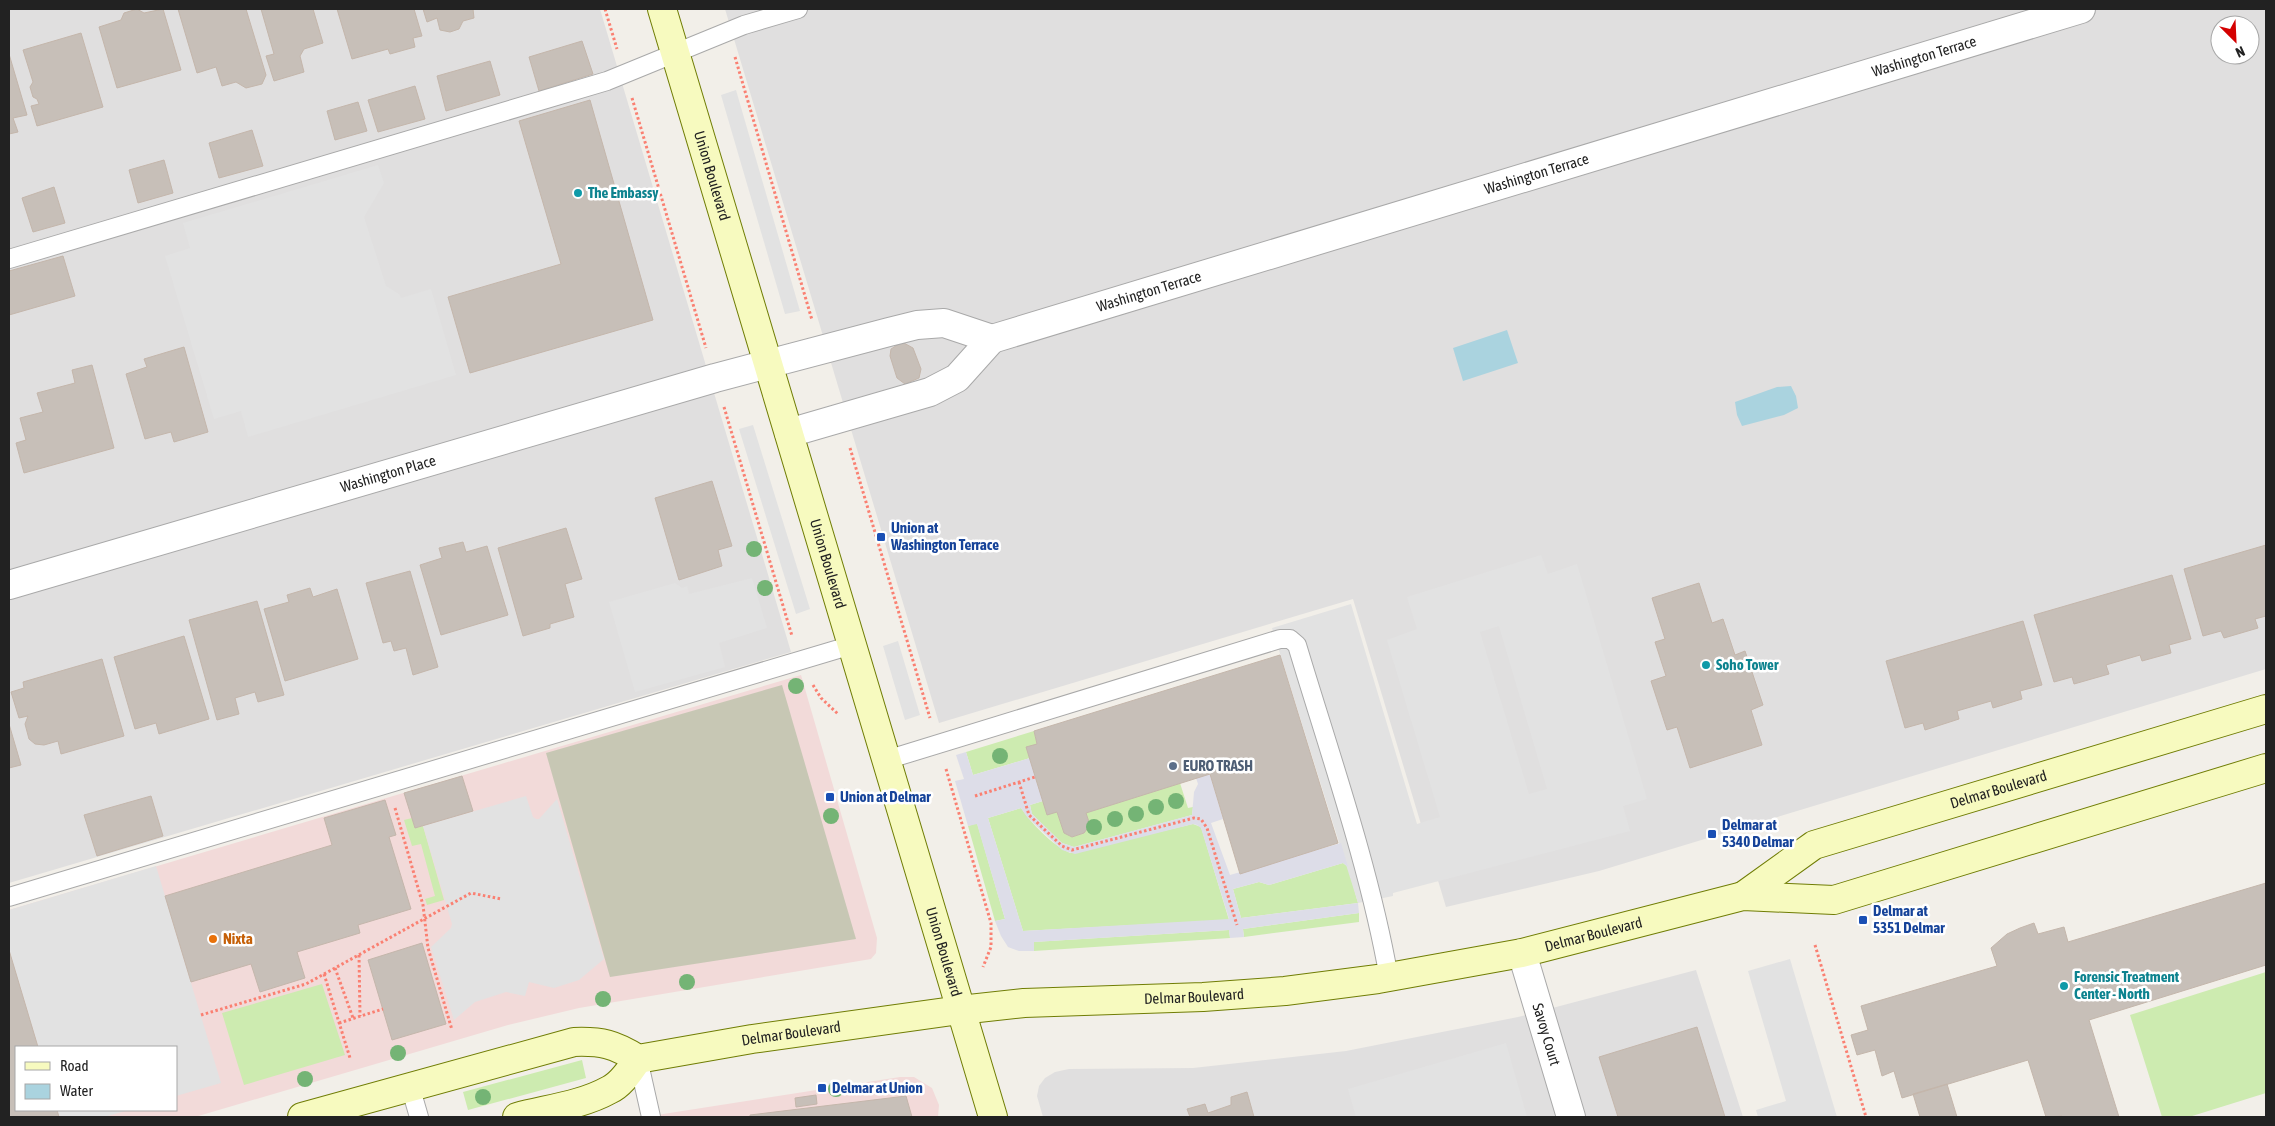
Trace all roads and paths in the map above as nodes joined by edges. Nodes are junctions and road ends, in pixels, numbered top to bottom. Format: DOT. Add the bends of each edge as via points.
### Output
graph roads {
  1 [pos="662,9"];
  2 [pos="798,9"];
  3 [pos="2082,9"];
  4 [pos="728,32"];
  5 [pos="676,54"];
  6 [pos="9,259"];
  7 [pos="992,339"];
  8 [pos="821,350"];
  9 [pos="768,364"];
  10 [pos="841,418"];
  11 [pos="789,433"];
  12 [pos="9,585"];
  13 [pos="852,645"];
  14 [pos="2266,709"];
  15 [pos="938,744"];
  16 [pos="886,760"];
  17 [pos="2266,768"];
  18 [pos="1035,777"];
  19 [pos="1020,782"];
  20 [pos="975,796"];
  21 [pos="388,808"];
  22 [pos="9,896"];
  23 [pos="1743,896"];
  24 [pos="501,899"];
  25 [pos="425,918"];
  26 [pos="991,923"];
  27 [pos="1237,924"];
  28 [pos="1815,946"];
  29 [pos="1522,952"];
  30 [pos="359,954"];
  31 [pos="335,968"];
  32 [pos="324,974"];
  33 [pos="1389,978"];
  34 [pos="383,1009"];
  35 [pos="960,1010"];
  36 [pos="201,1015"];
  37 [pos="360,1016"];
  38 [pos="353,1018"];
  39 [pos="339,1023"];
  40 [pos="452,1030"];
  41 [pos="350,1058"];
  42 [pos="638,1059"];
  43 [pos="410,1086"];
  44 [pos="302,1117"];
  45 [pos="419,1117"];
  46 [pos="517,1117"];
  47 [pos="652,1117"];
  48 [pos="993,1117"];
  49 [pos="1571,1117"];
  50 [pos="1866,1117"];
  1 -- 5 [label="main road, Union Boulevard"];
  2 -- 4 [label="lane"];
  3 -- 7 [label="street, Washington Terrace"];
  4 -- 5 [label="lane"];
  4 -- 8 [label="path"];
  5 -- 6 [label="lane" via="606,81"];
  5 -- 9 [label="main road, Union Boulevard"];
  7 -- 8 [label="street, Washington Place" via="944,323 908,328"];
  7 -- 10 [label="street" via="957,378 930,392"];
  8 -- 9 [label="street, Washington Place"];
  9 -- 11 [label="main road, Union Boulevard"];
  9 -- 12 [label="street, Washington Place"];
  10 -- 11 [label="street"];
  10 -- 15 [label="path"];
  11 -- 13 [label="main road, Union Boulevard"];
  13 -- 16 [label="main road, Union Boulevard"];
  13 -- 22 [label="lane"];
  14 -- 23 [label="main road, Delmar Boulevard" via="1814,845"];
  15 -- 16 [label="lane"];
  15 -- 26 [label="path"];
  15 -- 33 [label="lane" via="1280,639 1290,639 1296,645 1363,862"];
  16 -- 35 [label="main road, Union Boulevard"];
  17 -- 23 [label="main road, Delmar Boulevard" via="1834,900"];
  18 -- 19 [label="path"];
  19 -- 20 [label="path"];
  19 -- 27 [label="path" via="1029,815 1062,846 1072,850 1200,819 1208,828"];
  21 -- 25 [label="path" via="394,807"];
  23 -- 29 [label="main road, Delmar Boulevard"];
  24 -- 25 [label="path" via="471,893"];
  25 -- 30 [label="path"];
  25 -- 40 [label="path" via="428,948"];
  28 -- 50 [label="path"];
  29 -- 33 [label="main road, Delmar Boulevard"];
  29 -- 49 [label="street, Savoy Court"];
  30 -- 31 [label="path"];
  30 -- 37 [label="path"];
  31 -- 32 [label="path"];
  31 -- 38 [label="path"];
  32 -- 36 [label="path" via="306,984"];
  32 -- 39 [label="path"];
  33 -- 35 [label="main road, Delmar Boulevard" via="1212,997 1024,1003"];
  34 -- 37 [label="path"];
  35 -- 42 [label="main road, Delmar Boulevard" via="752,1039"];
  35 -- 48 [label="main road, Union Boulevard"];
  37 -- 38 [label="path"];
  38 -- 39 [label="path"];
  39 -- 41 [label="path"];
  42 -- 43 [label="main road" via="617,1046 594,1041 574,1042"];
  42 -- 46 [label="main road" via="611,1090"];
  42 -- 47 [label="lane"];
  43 -- 44 [label="main road"];
  43 -- 45 [label="lane"];
}
